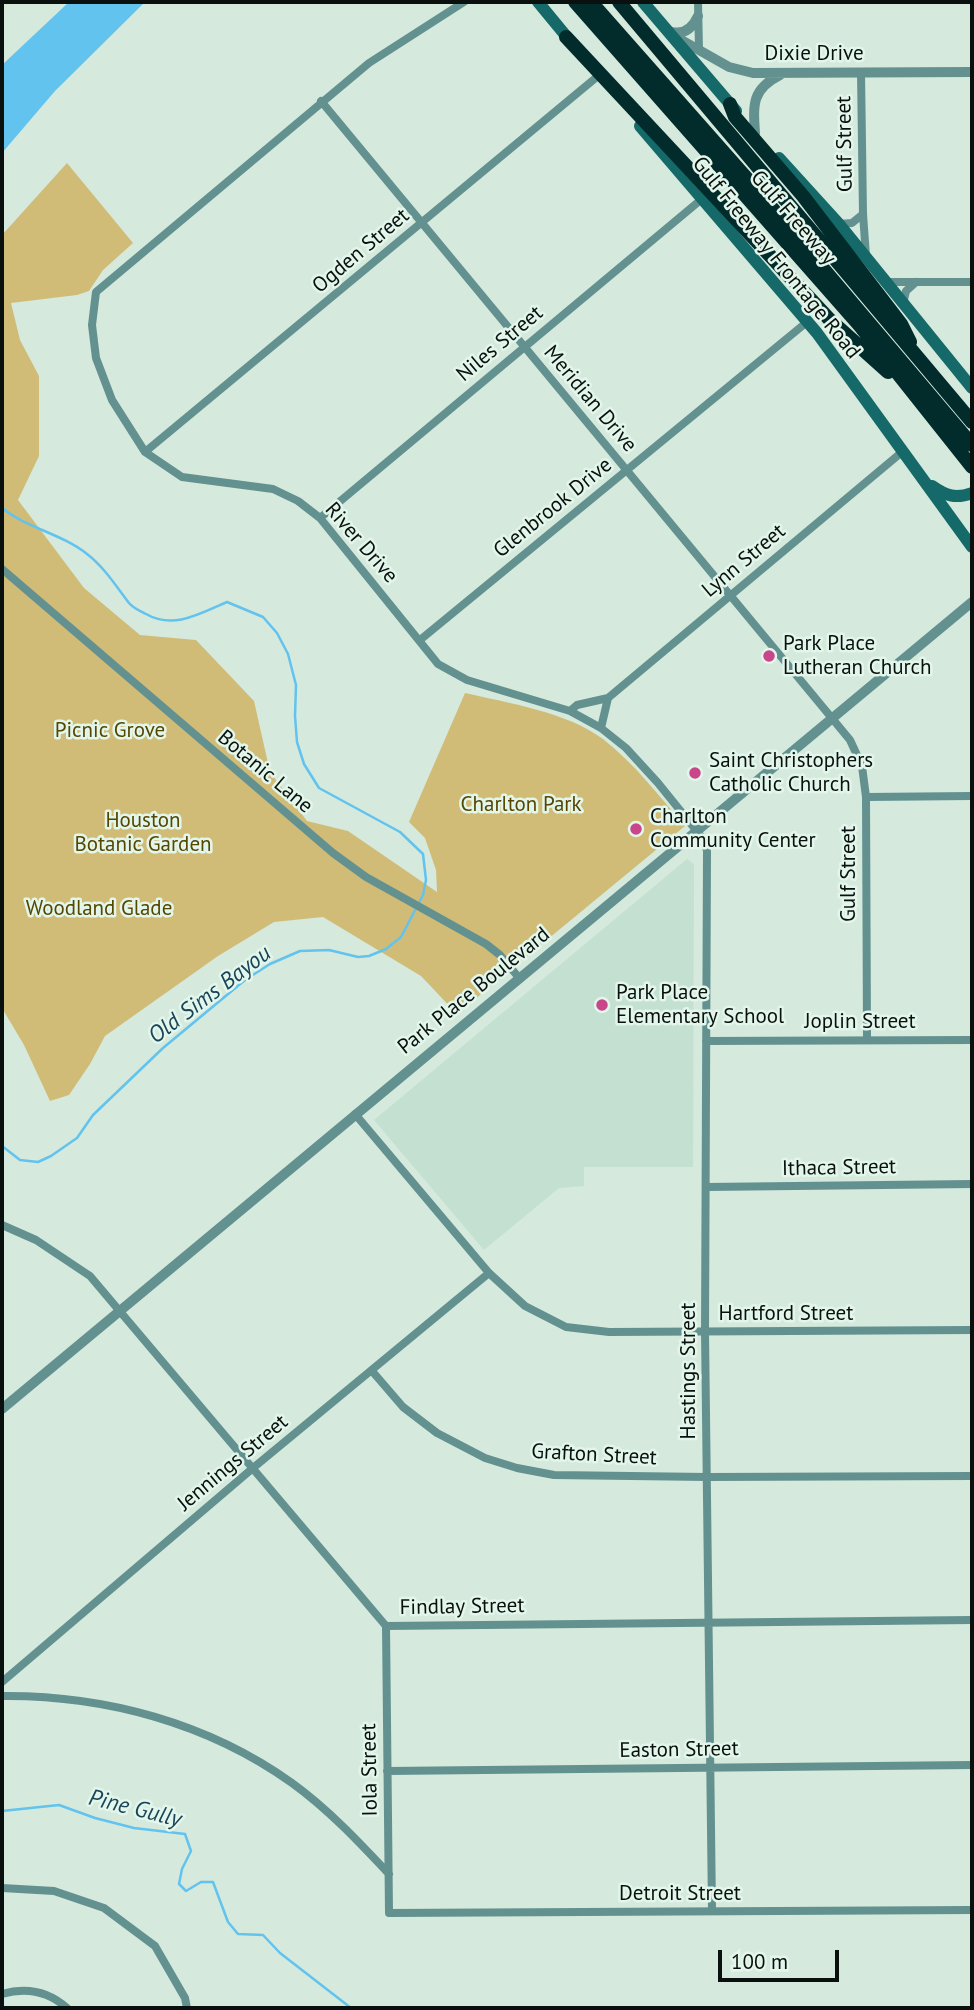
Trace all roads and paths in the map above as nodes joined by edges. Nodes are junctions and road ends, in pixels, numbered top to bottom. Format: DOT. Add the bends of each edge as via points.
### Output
graph roads {
  1 [pos="464,2"];
  2 [pos="538,2"];
  3 [pos="575,2"];
  4 [pos="592,2"];
  5 [pos="619,2"];
  6 [pos="643,2"];
  7 [pos="698,2"];
  8 [pos="698,16"];
  9 [pos="667,31"];
  10 [pos="566,37"];
  11 [pos="699,50"];
  12 [pos="972,72"];
  13 [pos="783,73"];
  14 [pos="861,73"];
  15 [pos="598,76"];
  16 [pos="321,102"];
  17 [pos="730,104"];
  18 [pos="755,133"];
  19 [pos="703,198"];
  20 [pos="863,214"];
  21 [pos="421,224"];
  22 [pos="839,224"];
  23 [pos="867,257"];
  24 [pos="886,282"];
  25 [pos="916,282"];
  26 [pos="972,282"];
  27 [pos="903,304"];
  28 [pos="807,322"];
  29 [pos="524,346"];
  30 [pos="920,362"];
  31 [pos="972,388"];
  32 [pos="913,393"];
  33 [pos="972,422"];
  34 [pos="966,445"];
  35 [pos="145,452"];
  36 [pos="902,452"];
  37 [pos="972,467"];
  38 [pos="627,470"];
  39 [pos="923,480"];
  40 [pos="972,493"];
  41 [pos="320,517"];
  42 [pos="972,547"];
  43 [pos="2,569"];
  44 [pos="730,596"];
  45 [pos="972,604"];
  46 [pos="420,640"];
  47 [pos="608,698"];
  48 [pos="570,711"];
  49 [pos="833,718"];
  50 [pos="601,728"];
  51 [pos="972,796"];
  52 [pos="866,797"];
  53 [pos="698,832"];
  54 [pos="520,979"];
  55 [pos="867,1039"];
  56 [pos="972,1040"];
  57 [pos="706,1041"];
  58 [pos="355,1114"];
  59 [pos="972,1184"];
  60 [pos="706,1187"];
  61 [pos="2,1225"];
  62 [pos="488,1273"];
  63 [pos="121,1311"];
  64 [pos="972,1330"];
  65 [pos="705,1332"];
  66 [pos="372,1371"];
  67 [pos="2,1409"];
  68 [pos="253,1468"];
  69 [pos="972,1476"];
  70 [pos="707,1477"];
  71 [pos="972,1620"];
  72 [pos="707,1623"];
  73 [pos="386,1626"];
  74 [pos="2,1682"];
  75 [pos="2,1696"];
  76 [pos="972,1765"];
  77 [pos="710,1767"];
  78 [pos="387,1771"];
  79 [pos="390,1874"];
  80 [pos="2,1888"];
  81 [pos="972,1910"];
  82 [pos="712,1911"];
  83 [pos="389,1913"];
  84 [pos="2,1994"];
  85 [pos="67,2008"];
  86 [pos="187,2008"];
  1 -- 16 [label="street, River Drive" via="369,63"];
  2 -- 10 [label="main road, Gulf Freeway Frontage Road"];
  3 -- 32 [label="highway, Gulf Freeway" via="860,326"];
  4 -- 34 [label="highway, Gulf Freeway" via="756,189"];
  5 -- 30 [label="highway, Gulf Freeway"];
  6 -- 9 [label="main road"];
  7 -- 8 [label="street"];
  8 -- 9 [label="street" via="684,32"];
  8 -- 11 [label="street"];
  9 -- 11 [label="street, Dixie Drive"];
  9 -- 17 [label="main road"];
  10 -- 15 [label="main road, Gulf Freeway Frontage Road"];
  10 -- 32 [label="highway" via="830,320"];
  11 -- 13 [label="street, Dixie Drive" via="742,71"];
  12 -- 14 [label="street, Dixie Drive"];
  13 -- 14 [label="street, Dixie Drive"];
  13 -- 18 [label="street" via="756,96"];
  14 -- 20 [label="street, Gulf Street"];
  15 -- 19 [label="main road, Gulf Freeway Frontage Road"];
  15 -- 21 [label="street, Ogden Street"];
  16 -- 21 [label="street, Meridian Drive"];
  16 -- 35 [label="street, River Drive" via="96,292 92,325 96,358 113,400"];
  17 -- 18 [label="main road"];
  17 -- 30 [label="highway" via="735,117 803,196 901,324"];
  18 -- 22 [label="main road"];
  19 -- 28 [label="main road, Gulf Freeway Frontage Road"];
  19 -- 29 [label="street, Niles Street"];
  20 -- 22 [label="street, Gulf Street" via="852,223"];
  20 -- 23 [label="street, Gulf Street"];
  21 -- 29 [label="street, Meridian Drive"];
  21 -- 35 [label="street, Ogden Street"];
  22 -- 23 [label="main road"];
  23 -- 24 [label="main road"];
  24 -- 25 [label="street"];
  24 -- 27 [label="main road"];
  25 -- 26 [label="street"];
  25 -- 27 [label="street" via="906,291"];
  27 -- 31 [label="main road"];
  28 -- 36 [label="main road, Gulf Freeway Frontage Road"];
  28 -- 38 [label="street, Glenbrook Drive"];
  29 -- 38 [label="street, Meridian Drive"];
  29 -- 41 [label="street, Niles Street"];
  30 -- 33 [label="highway, Gulf Freeway"];
  32 -- 34 [label="highway, Gulf Freeway"];
  34 -- 37 [label="highway, Gulf Freeway"];
  35 -- 41 [label="street, River Drive" via="182,477 273,489"];
  36 -- 39 [label="main road, Gulf Freeway Frontage Road"];
  36 -- 44 [label="street, Lynn Street"];
  38 -- 44 [label="street, Meridian Drive"];
  38 -- 46 [label="street, Glenbrook Drive"];
  39 -- 40 [label="main road" via="949,497"];
  39 -- 42 [label="main road, Gulf Freeway Frontage Road"];
  41 -- 46 [label="street, River Drive"];
  43 -- 54 [label="street, Botanic Lane" via="333,853 500,955"];
  44 -- 47 [label="street, Lynn Street"];
  44 -- 49 [label="street, Meridian Drive"];
  45 -- 49 [label="street, Park Place Boulevard"];
  46 -- 48 [label="street, River Drive" via="438,664 467,680"];
  47 -- 48 [label="street, Lynn Street"];
  47 -- 50 [label="street"];
  48 -- 50 [label="street, River Drive"];
  49 -- 52 [label="street, Gulf Street" via="857,752"];
  49 -- 53 [label="street, Park Place Boulevard"];
  50 -- 53 [label="street, River Drive" via="635,758"];
  51 -- 52 [label="street"];
  52 -- 55 [label="street, Gulf Street"];
  53 -- 54 [label="street, Park Place Boulevard"];
  53 -- 57 [label="street, Hastings Street" via="707,851"];
  54 -- 58 [label="street, Park Place Boulevard"];
  55 -- 56 [label="street, Joplin Street"];
  55 -- 57 [label="street, Joplin Street"];
  57 -- 60 [label="street, Hastings Street"];
  58 -- 62 [label="street, Hartford Street"];
  58 -- 63 [label="street, Park Place Boulevard"];
  59 -- 60 [label="street, Ithaca Street"];
  60 -- 65 [label="street, Hastings Street"];
  61 -- 63 [label="street, Findlay Street" via="66,1258 90,1276"];
  62 -- 65 [label="street, Hartford Street" via="525,1306 566,1327"];
  62 -- 66 [label="street, Jennings Street"];
  63 -- 67 [label="street, Park Place Boulevard"];
  63 -- 68 [label="street, Findlay Street"];
  64 -- 65 [label="street, Hartford Street"];
  65 -- 70 [label="street, Hastings Street"];
  66 -- 68 [label="street, Jennings Street"];
  66 -- 70 [label="street, Grafton Street" via="411,1413 437,1433 485,1458 554,1475"];
  68 -- 73 [label="street, Findlay Street"];
  68 -- 74 [label="street, Jennings Street"];
  69 -- 70 [label="street, Grafton Street"];
  70 -- 72 [label="street, Hastings Street"];
  71 -- 72 [label="street, Findlay Street"];
  72 -- 73 [label="street, Findlay Street"];
  72 -- 77 [label="street, Hastings Street"];
  73 -- 78 [label="street, Iola Street"];
  75 -- 79 [label="street" via="106,1704 221,1742 293,1783"];
  76 -- 77 [label="street, Easton Street"];
  77 -- 78 [label="street, Easton Street"];
  77 -- 82 [label="street, Hastings Street"];
  78 -- 79 [label="street, Iola Street"];
  79 -- 83 [label="street, Iola Street"];
  80 -- 86 [label="street" via="54,1891 104,1908 155,1946"];
  81 -- 82 [label="street, Detroit Street"];
  82 -- 83 [label="street, Detroit Street"];
  84 -- 85 [label="street" via="22,1989 55,1997"];
}
